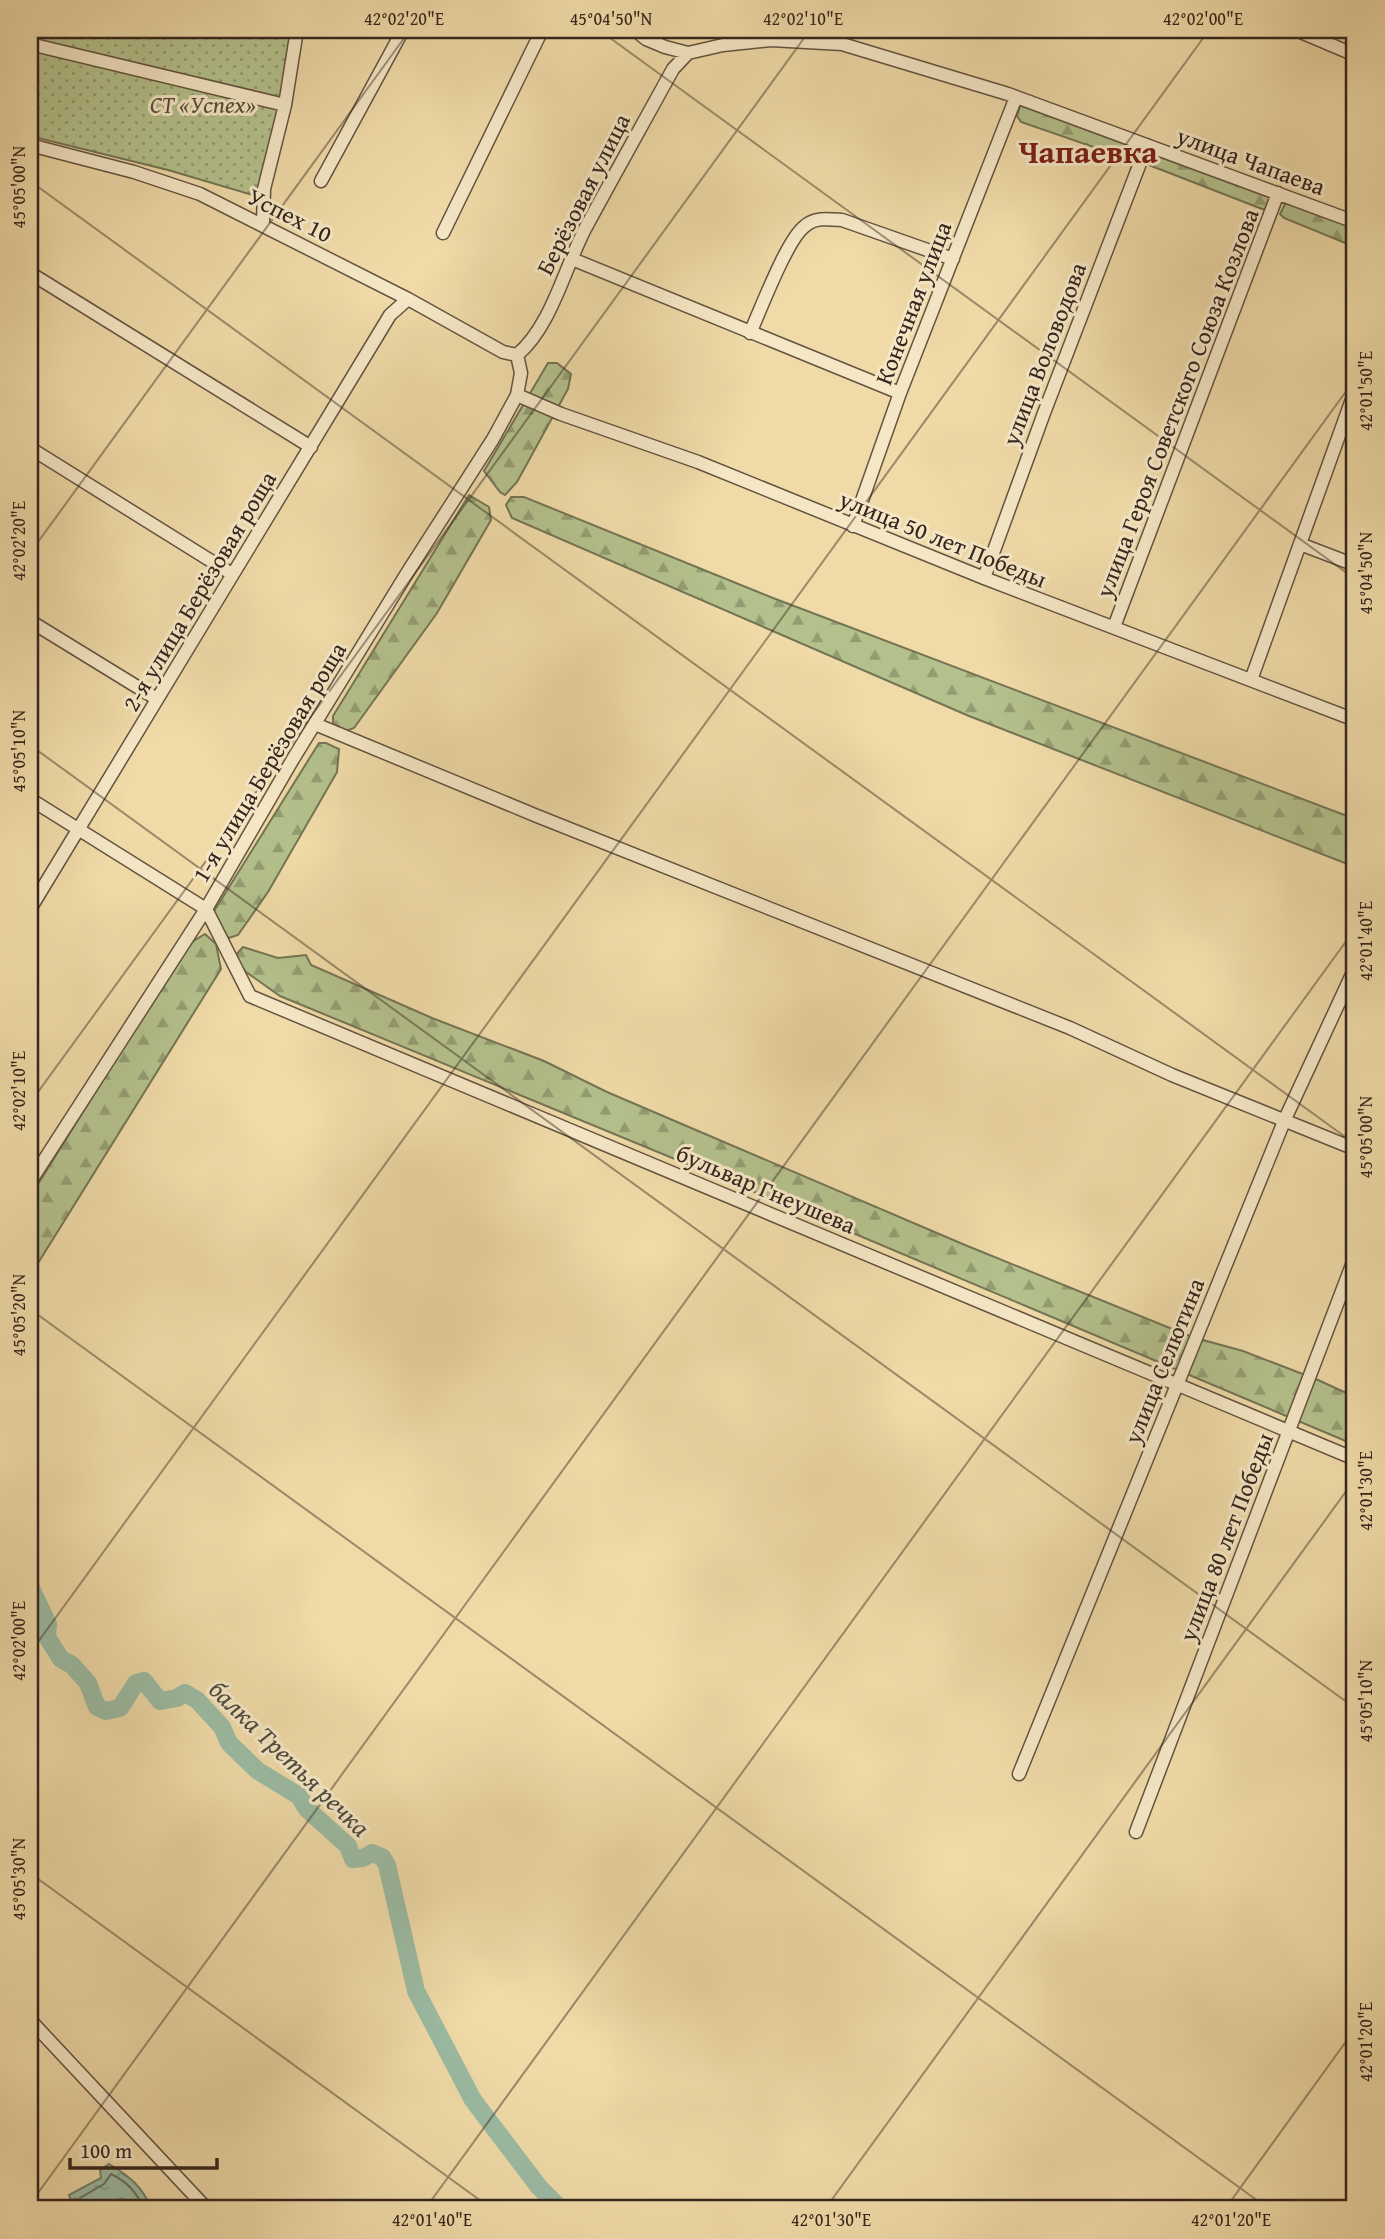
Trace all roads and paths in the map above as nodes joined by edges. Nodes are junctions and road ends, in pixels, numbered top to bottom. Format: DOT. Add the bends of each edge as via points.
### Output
graph roads {
  1 [pos="297,30"];
  2 [pos="402,30"];
  3 [pos="541,30"];
  4 [pos="635,30"];
  5 [pos="1296,30"];
  6 [pos="30,44"];
  7 [pos="688,53"];
  8 [pos="1355,55"];
  9 [pos="1016,97"];
  10 [pos="285,106"];
  11 [pos="30,145"];
  12 [pos="1147,145"];
  13 [pos="321,181"];
  14 [pos="1278,193"];
  15 [pos="1355,222"];
  16 [pos="263,224"];
  17 [pos="443,233"];
  18 [pos="572,259"];
  19 [pos="953,259"];
  20 [pos="30,273"];
  21 [pos="408,299"];
  22 [pos="750,333"];
  23 [pos="517,355"];
  24 [pos="1355,391"];
  25 [pos="900,393"];
  26 [pos="517,395"];
  27 [pos="1353,407"];
  28 [pos="311,447"];
  29 [pos="30,448"];
  30 [pos="853,526"];
  31 [pos="1300,544"];
  32 [pos="1355,565"];
  33 [pos="232,574"];
  34 [pos="984,578"];
  35 [pos="30,621"];
  36 [pos="1114,627"];
  37 [pos="1251,680"];
  38 [pos="157,699"];
  39 [pos="1355,720"];
  40 [pos="315,724"];
  41 [pos="30,799"];
  42 [pos="77,829"];
  43 [pos="30,909"];
  44 [pos="206,909"];
  45 [pos="1355,968"];
  46 [pos="1285,1119"];
  47 [pos="1355,1149"];
  48 [pos="30,1182"];
  49 [pos="1355,1257"];
  50 [pos="1177,1384"];
  51 [pos="1289,1431"];
  52 [pos="1355,1459"];
  53 [pos="1019,1774"];
  54 [pos="1136,1832"];
  55 [pos="30,2020"];
  56 [pos="207,2209"];
  1 -- 10 [label="street"];
  2 -- 13 [label="street"];
  3 -- 17 [label="street"];
  4 -- 7 [label="street" via="646,39"];
  5 -- 8 [label="street"];
  6 -- 10 [label="street"];
  7 -- 9 [label="street, улица Чапаева" via="771,40 842,44"];
  7 -- 18 [label="street, Берёзовая улица" via="673,69"];
  9 -- 12 [label="street, улица Чапаева"];
  9 -- 19 [label="street, Конечная улица"];
  10 -- 16 [label="street" via="264,189"];
  11 -- 16 [label="street, Успех 10" via="200,194"];
  12 -- 14 [label="street, улица Чапаева"];
  12 -- 34 [label="street, улица Воловодова"];
  14 -- 15 [label="street, улица Чапаева"];
  14 -- 36 [label="street, улица Героя Советского Союза Козлова"];
  16 -- 21 [label="street, Успех 10"];
  18 -- 22 [label="street"];
  18 -- 23 [label="street, Берёзовая улица" via="528,346"];
  19 -- 22 [label="street" via="842,220 825,218 806,224 793,239"];
  19 -- 25 [label="street, Конечная улица"];
  20 -- 28 [label="street"];
  21 -- 23 [label="street, Успех 10" via="503,352"];
  21 -- 28 [label="street, 2-я улица Берёзовая роща" via="390,315"];
  22 -- 25 [label="street"];
  23 -- 26 [label="street, 1-я улица Берёзовая роща" via="521,373"];
  24 -- 27 [label="street"];
  25 -- 30 [label="street, Конечная улица"];
  26 -- 30 [label="street, улица 50 лет Победы"];
  26 -- 40 [label="street, 1-я улица Берёзовая роща"];
  27 -- 31 [label="street"];
  28 -- 33 [label="street, 2-я улица Берёзовая роща"];
  29 -- 33 [label="street"];
  30 -- 34 [label="street, улица 50 лет Победы"];
  31 -- 32 [label="street"];
  31 -- 37 [label="street"];
  33 -- 38 [label="street, 2-я улица Берёзовая роща"];
  34 -- 36 [label="street, улица 50 лет Победы"];
  35 -- 38 [label="street"];
  36 -- 37 [label="street, улица 50 лет Победы"];
  37 -- 39 [label="street, улица 50 лет Победы"];
  38 -- 42 [label="street, 2-я улица Берёзовая роща"];
  40 -- 44 [label="street, 1-я улица Берёзовая роща"];
  40 -- 46 [label="street"];
  41 -- 42 [label="street"];
  42 -- 43 [label="street, 2-я улица Берёзовая роща"];
  42 -- 44 [label="street"];
  44 -- 48 [label="street, 1-я улица Берёзовая роща"];
  44 -- 50 [label="street, бульвар Гнеушева" via="250,996"];
  45 -- 46 [label="street, улица Селютина"];
  46 -- 47 [label="street"];
  46 -- 50 [label="street, улица Селютина"];
  49 -- 51 [label="street, улица 80 лет Победы"];
  50 -- 51 [label="street, бульвар Гнеушева"];
  50 -- 53 [label="street, улица Селютина"];
  51 -- 52 [label="street, бульвар Гнеушева"];
  51 -- 54 [label="street, улица 80 лет Победы"];
  55 -- 56 [label="street"];
}
